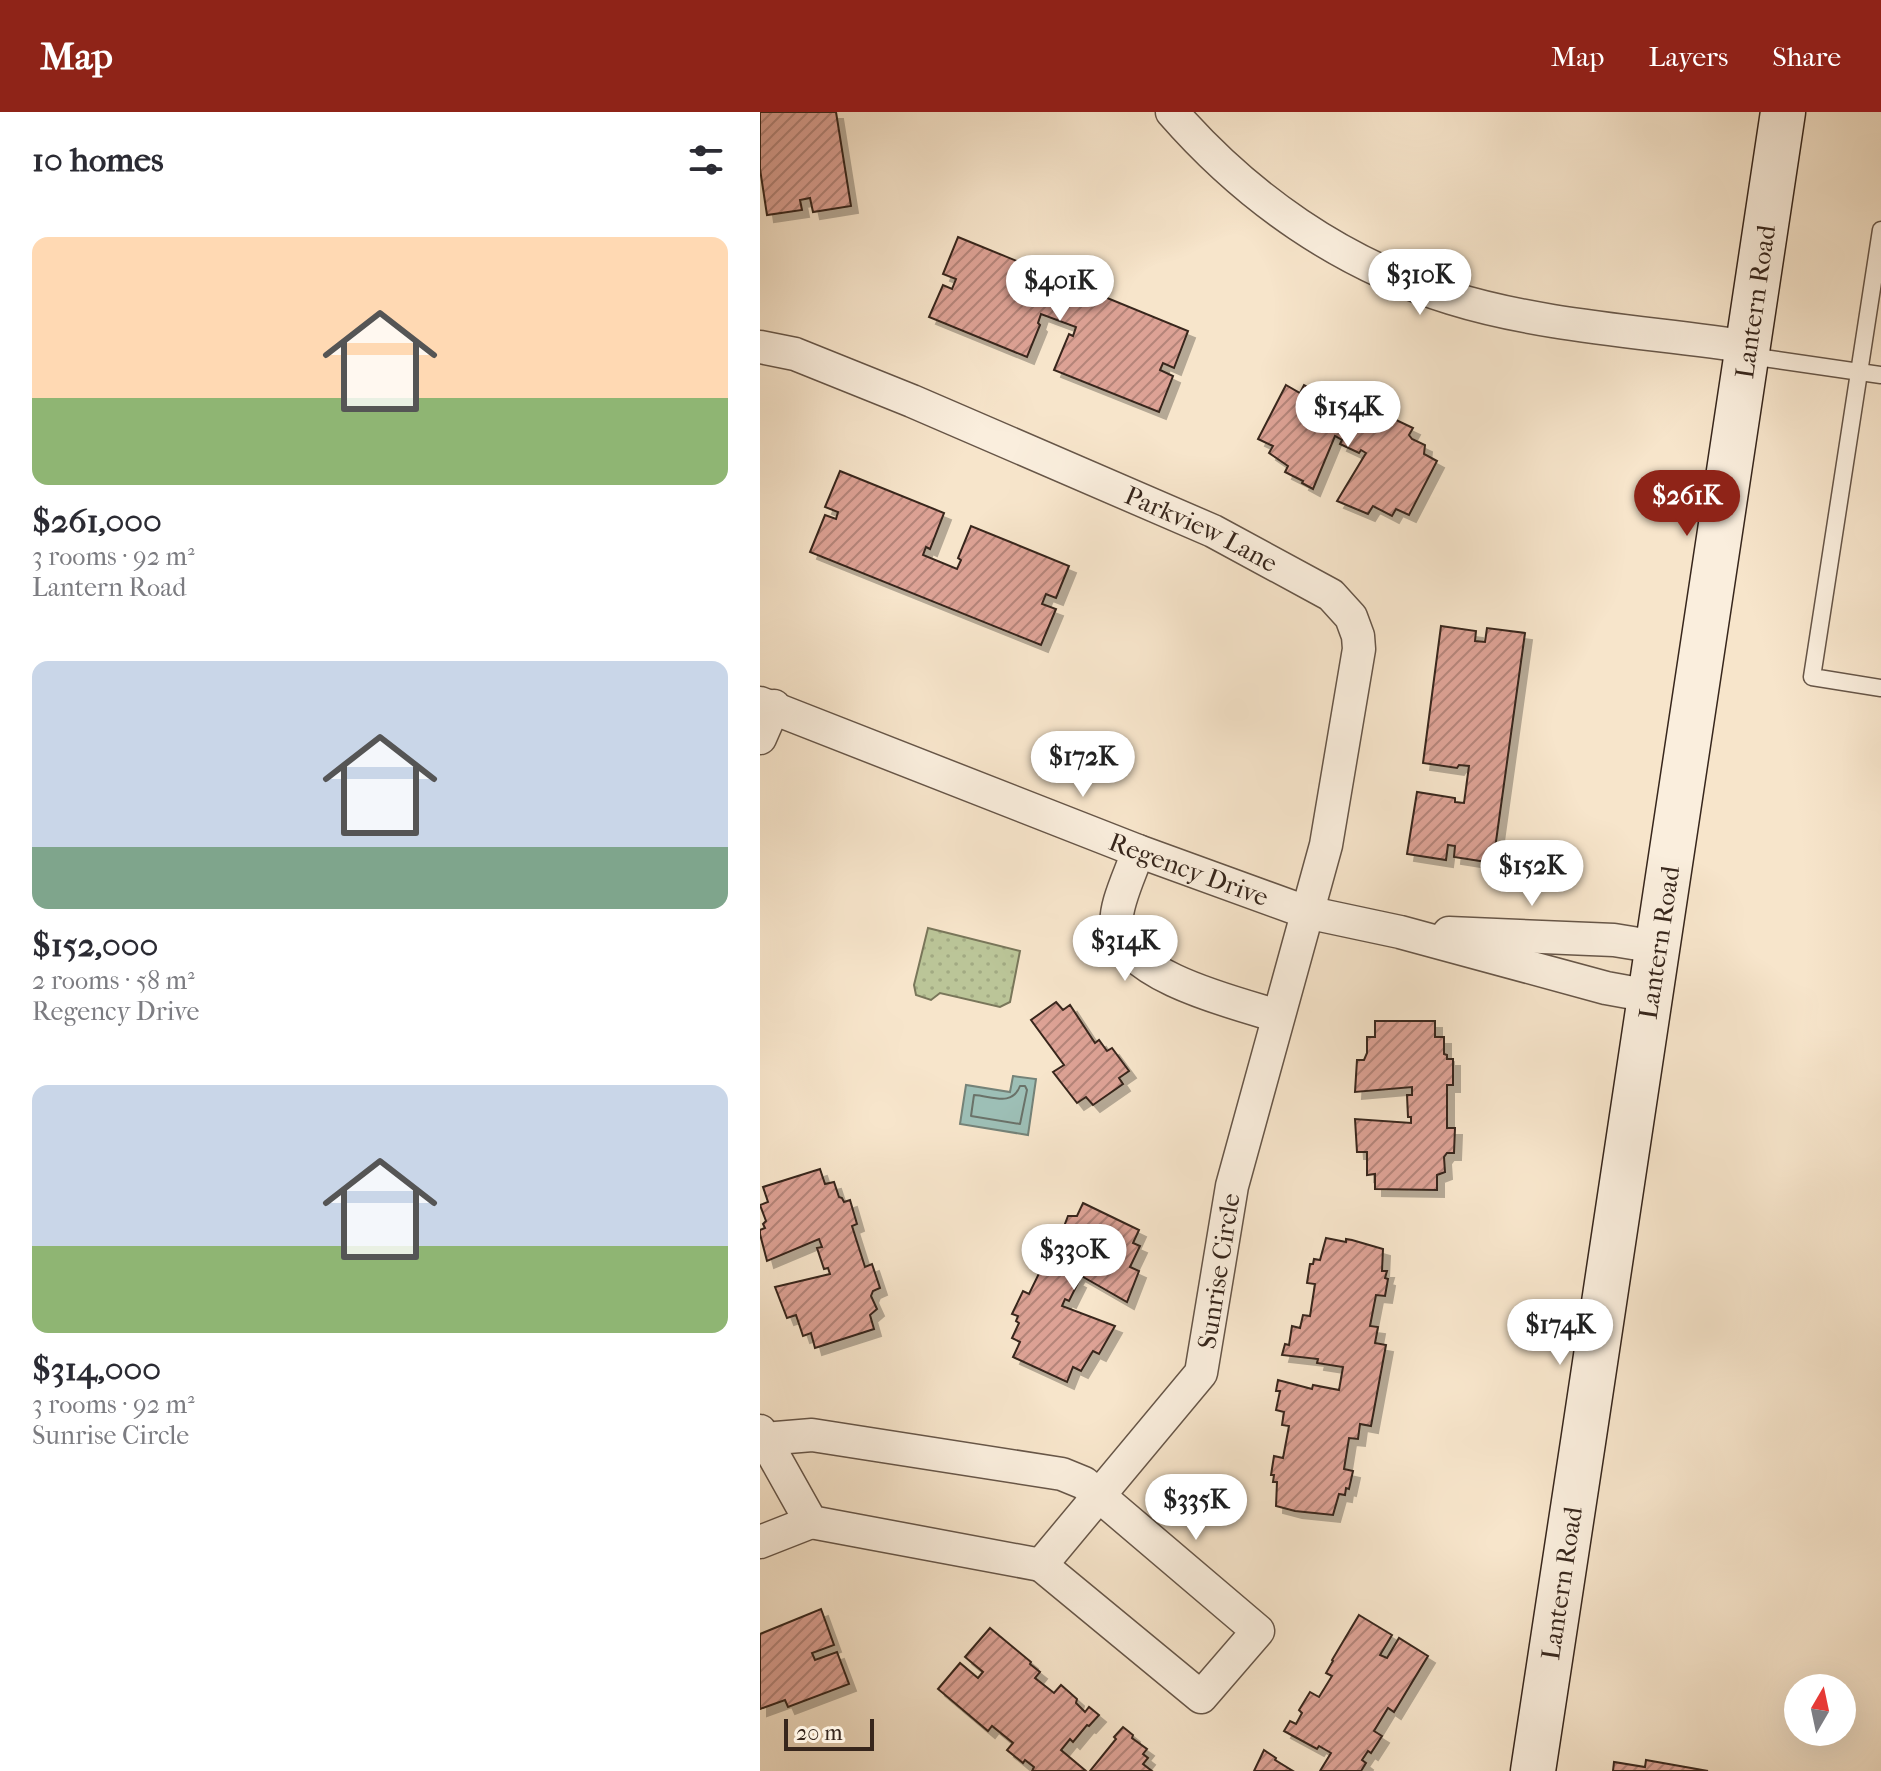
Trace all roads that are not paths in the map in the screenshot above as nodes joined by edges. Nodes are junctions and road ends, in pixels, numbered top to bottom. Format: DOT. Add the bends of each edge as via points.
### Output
graph roads {
  1 [pos="1172,112"];
  2 [pos="1783,112"];
  3 [pos="1881,230"];
  4 [pos="760,347"];
  5 [pos="1750,352"];
  6 [pos="1860,372"];
  7 [pos="1881,375"];
  8 [pos="1881,684"];
  9 [pos="767,705"];
  10 [pos="760,738"];
  11 [pos="1138,851"];
  12 [pos="1306,912"];
  13 [pos="1400,932"];
  14 [pos="1657,947"];
  15 [pos="1650,996"];
  16 [pos="1278,1016"];
  17 [pos="762,1440"];
  18 [pos="1100,1496"];
  19 [pos="811,1522"];
  20 [pos="760,1542"];
  21 [pos="1041,1565"];
  22 [pos="1533,1771"];
  1 -- 5 [label="street" via="1218,163 1303,229 1407,283 1511,312"];
  2 -- 5 [label="street, Lantern Road"];
  3 -- 6 [label="lane"];
  4 -- 12 [label="street, Parkview Lane" via="795,354 912,401 1213,531 1344,606 1358,636 1356,675 1326,845"];
  5 -- 6 [label="lane"];
  5 -- 14 [label="street, Lantern Road"];
  6 -- 7 [label="lane"];
  6 -- 8 [label="lane" via="1812,677"];
  9 -- 10 [label="street"];
  9 -- 11 [label="street, Regency Drive"];
  11 -- 12 [label="street, Regency Drive"];
  11 -- 16 [label="street" via="1117,911 1123,942 1138,958 1198,993"];
  12 -- 13 [label="street, Regency Drive"];
  12 -- 16 [label="street, Sunrise Circle"];
  13 -- 14 [label="street, Regency Drive" via="1614,940"];
  13 -- 15 [label="street, Regency Drive"];
  14 -- 15 [label="street, Lantern Road"];
  15 -- 22 [label="street, Lantern Road"];
  16 -- 18 [label="street, Sunrise Circle" via="1232,1186 1201,1373"];
  17 -- 18 [label="street" via="812,1435 1046,1471 1084,1483"];
  17 -- 19 [label="street"];
  18 -- 21 [label="street, Sunrise Circle"];
  18 -- 21 [label="street" via="1258,1631 1201,1697"];
  19 -- 20 [label="street"];
  19 -- 21 [label="street"];
}
